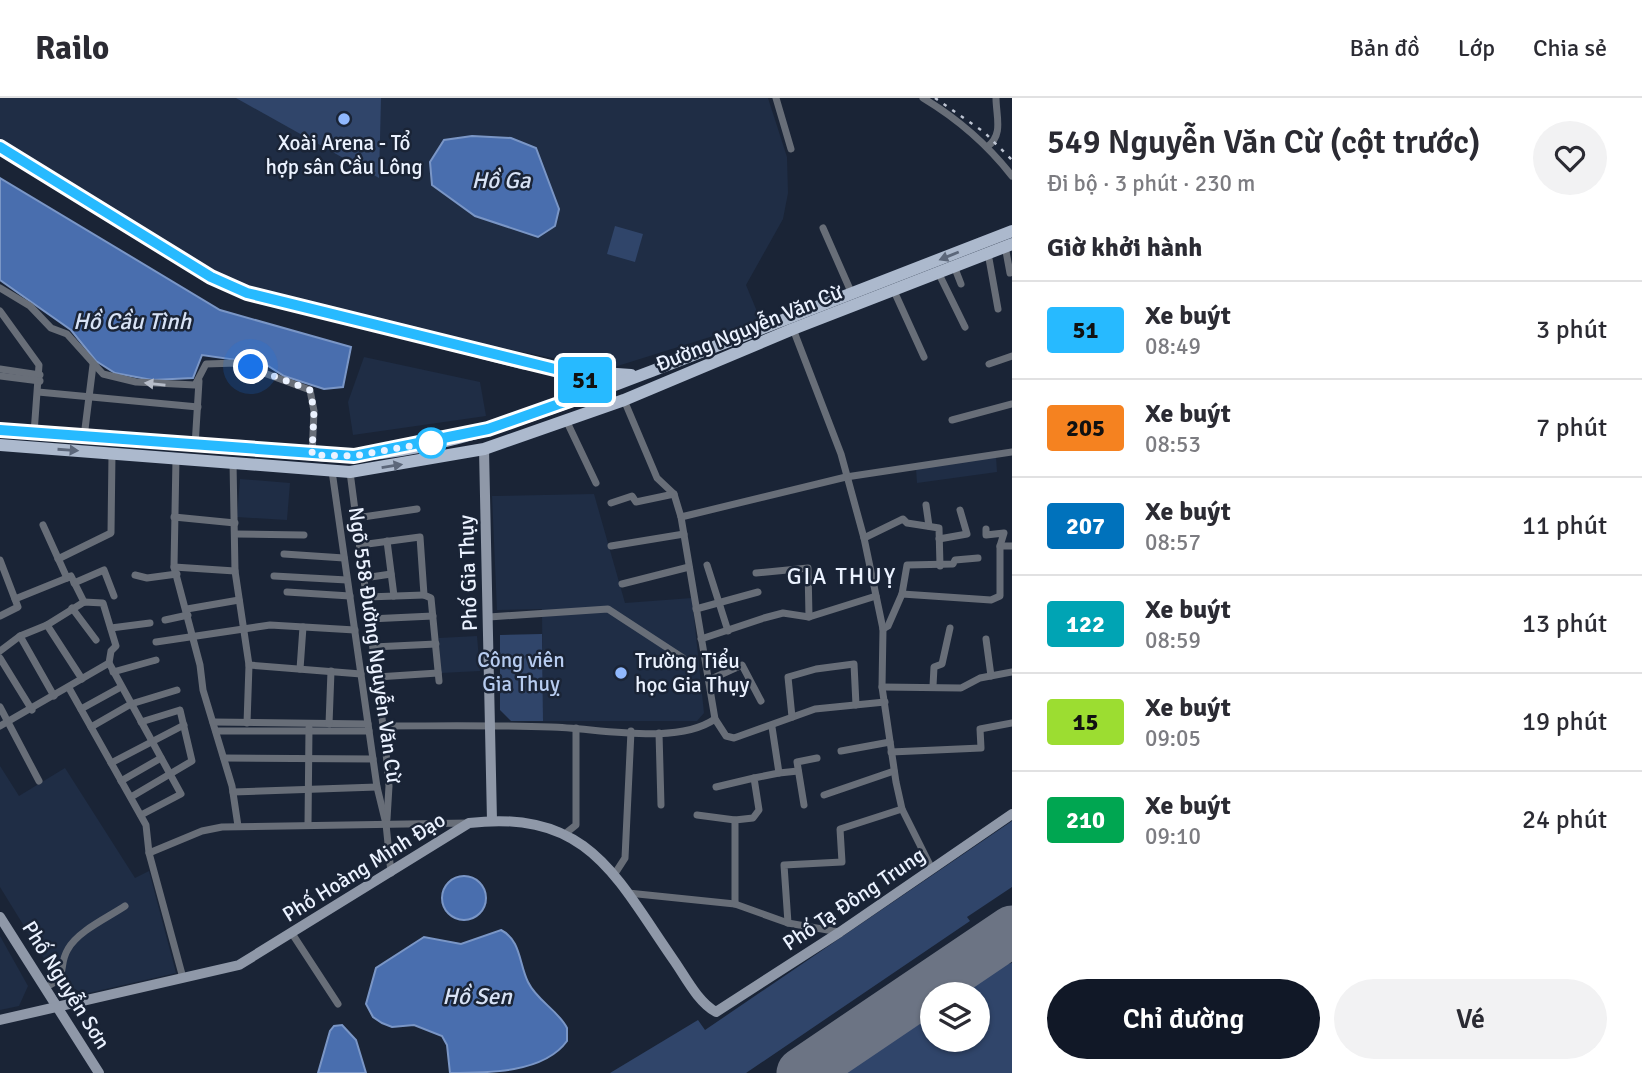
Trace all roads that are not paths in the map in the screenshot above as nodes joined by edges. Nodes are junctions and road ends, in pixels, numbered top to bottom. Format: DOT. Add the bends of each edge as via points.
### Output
graph roads {
  1 [pos="776,98"];
  2 [pos="923,98"];
  3 [pos="996,98"];
  4 [pos="0,147"];
  5 [pos="987,147"];
  6 [pos="791,149"];
  7 [pos="1012,176"];
  8 [pos="823,228"];
  9 [pos="1012,231"];
  10 [pos="1008,245"];
  11 [pos="988,253"];
  12 [pos="954,266"];
  13 [pos="938,272"];
  14 [pos="1010,273"];
  15 [pos="961,284"];
  16 [pos="0,288"];
  17 [pos="894,291"];
  18 [pos="852,294"];
  19 [pos="998,309"];
  20 [pos="0,311"];
  21 [pos="965,327"];
  22 [pos="793,329"];
  23 [pos="1012,356"];
  24 [pos="924,357"];
  25 [pos="93,364"];
  26 [pos="989,364"];
  27 [pos="0,369"];
  28 [pos="559,370"];
  29 [pos="0,376"];
  30 [pos="639,376"];
  31 [pos="40,378"];
  32 [pos="199,380"];
  33 [pos="604,388"];
  34 [pos="38,392"];
  35 [pos="90,398"];
  36 [pos="618,402"];
  37 [pos="1012,404"];
  38 [pos="198,407"];
  39 [pos="952,420"];
  40 [pos="567,422"];
  41 [pos="0,430"];
  42 [pos="34,433"];
  43 [pos="84,437"];
  44 [pos="0,445"];
  45 [pos="195,446"];
  46 [pos="484,449"];
  47 [pos="1012,452"];
  48 [pos="112,454"];
  49 [pos="312,455"];
  50 [pos="176,458"];
  51 [pos="233,462"];
  52 [pos="332,471"];
  53 [pos="350,472"];
  54 [pos="846,478"];
  55 [pos="596,483"];
  56 [pos="674,494"];
  57 [pos="611,503"];
  58 [pos="926,505"];
  59 [pos="417,509"];
  60 [pos="960,510"];
  61 [pos="174,517"];
  62 [pos="681,517"];
  63 [pos="356,518"];
  64 [pos="235,523"];
  65 [pos="43,525"];
  66 [pos="929,526"];
  67 [pos="986,529"];
  68 [pos="235,534"];
  69 [pos="684,534"];
  70 [pos="304,535"];
  71 [pos="864,538"];
  72 [pos="939,539"];
  73 [pos="387,541"];
  74 [pos="360,545"];
  75 [pos="611,546"];
  76 [pos="1000,546"];
  77 [pos="1012,546"];
  78 [pos="284,554"];
  79 [pos="344,558"];
  80 [pos="978,558"];
  81 [pos="58,559"];
  82 [pos="1,564"];
  83 [pos="708,565"];
  84 [pos="940,566"];
  85 [pos="689,567"];
  86 [pos="176,570"];
  87 [pos="235,571"];
  88 [pos="756,573"];
  89 [pos="391,574"];
  90 [pos="135,575"];
  91 [pos="274,576"];
  92 [pos="364,579"];
  93 [pos="71,580"];
  94 [pos="347,580"];
  95 [pos="622,584"];
  96 [pos="286,592"];
  97 [pos="758,592"];
  98 [pos="424,594"];
  99 [pos="902,594"];
  100 [pos="114,596"];
  101 [pos="350,596"];
  102 [pos="394,596"];
  103 [pos="876,596"];
  104 [pos="366,597"];
  105 [pos="15,599"];
  106 [pos="239,600"];
  107 [pos="84,602"];
  108 [pos="719,603"];
  109 [pos="72,608"];
  110 [pos="696,609"];
  111 [pos="187,612"];
  112 [pos="0,616"];
  113 [pos="433,616"];
  114 [pos="489,617"];
  115 [pos="809,617"];
  116 [pos="369,619"];
  117 [pos="164,620"];
  118 [pos="150,623"];
  119 [pos="47,625"];
  120 [pos="303,627"];
  121 [pos="111,628"];
  122 [pos="243,628"];
  123 [pos="950,628"];
  124 [pos="883,629"];
  125 [pos="355,630"];
  126 [pos="728,631"];
  127 [pos="193,635"];
  128 [pos="20,636"];
  129 [pos="701,639"];
  130 [pos="986,639"];
  131 [pos="96,640"];
  132 [pos="156,642"];
  133 [pos="436,643"];
  134 [pos="373,647"];
  135 [pos="0,651"];
  136 [pos="0,657"];
  137 [pos="684,658"];
  138 [pos="156,660"];
  139 [pos="109,663"];
  140 [pos="249,665"];
  141 [pos="300,669"];
  142 [pos="331,671"];
  143 [pos="1012,671"];
  144 [pos="113,672"];
  145 [pos="438,673"];
  146 [pos="361,674"];
  147 [pos="992,676"];
  148 [pos="377,677"];
  149 [pos="82,679"];
  150 [pos="709,680"];
  151 [pos="439,681"];
  152 [pos="933,686"];
  153 [pos="121,687"];
  154 [pos="882,687"];
  155 [pos="69,688"];
  156 [pos="177,690"];
  157 [pos="54,696"];
  158 [pos="761,701"];
  159 [pos="885,702"];
  160 [pos="131,704"];
  161 [pos="856,705"];
  162 [pos="0,708"];
  163 [pos="81,709"];
  164 [pos="32,710"];
  165 [pos="792,717"];
  166 [pos="715,719"];
  167 [pos="8,722"];
  168 [pos="141,722"];
  169 [pos="213,722"];
  170 [pos="247,723"];
  171 [pos="1012,723"];
  172 [pos="329,724"];
  173 [pos="184,725"];
  174 [pos="0,726"];
  175 [pos="383,726"];
  176 [pos="490,726"];
  177 [pos="91,727"];
  178 [pos="309,727"];
  179 [pos="772,727"];
  180 [pos="369,728"];
  181 [pos="576,728"];
  182 [pos="216,731"];
  183 [pos="631,731"];
  184 [pos="659,733"];
  185 [pos="152,742"];
  186 [pos="890,742"];
  187 [pos="841,751"];
  188 [pos="891,752"];
  189 [pos="161,758"];
  190 [pos="224,758"];
  191 [pos="817,758"];
  192 [pos="309,759"];
  193 [pos="373,759"];
  194 [pos="111,763"];
  195 [pos="798,771"];
  196 [pos="894,771"];
  197 [pos="779,773"];
  198 [pos="170,774"];
  199 [pos="754,778"];
  200 [pos="40,781"];
  201 [pos="121,781"];
  202 [pos="377,787"];
  203 [pos="716,787"];
  204 [pos="309,789"];
  205 [pos="233,792"];
  206 [pos="824,795"];
  207 [pos="131,797"];
  208 [pos="661,805"];
  209 [pos="804,805"];
  210 [pos="902,809"];
  211 [pos="1012,814"];
  212 [pos="141,815"];
  213 [pos="697,815"];
  214 [pos="735,820"];
  215 [pos="492,821"];
  216 [pos="469,823"];
  217 [pos="386,824"];
  218 [pos="308,825"];
  219 [pos="238,826"];
  220 [pos="566,833"];
  221 [pos="149,853"];
  222 [pos="932,869"];
  223 [pos="391,874"];
  224 [pos="614,875"];
  225 [pos="627,893"];
  226 [pos="735,904"];
  227 [pos="125,906"];
  228 [pos="0,917"];
  229 [pos="788,923"];
  230 [pos="841,932"];
  231 [pos="293,935"];
  232 [pos="183,978"];
  233 [pos="43,988"];
  234 [pos="338,1004"];
  235 [pos="55,1008"];
  236 [pos="716,1012"];
  237 [pos="0,1020"];
  238 [pos="99,1073"];
  1 -- 6 [label="street"];
  2 -- 5 [label="street"];
  3 -- 5 [label="street" via="998,131"];
  4 -- 28 [label="street" via="211,277 247,293"];
  5 -- 7 [label="street"];
  8 -- 18 [label="street"];
  9 -- 18 [label="main road, Đường Nguyễn Văn Cừ, one-way"];
  10 -- 11 [label="main road, Đường Nguyễn Văn Cừ"];
  10 -- 14 [label="street"];
  11 -- 12 [label="main road, Đường Nguyễn Văn Cừ"];
  11 -- 19 [label="street"];
  12 -- 13 [label="main road, Đường Nguyễn Văn Cừ"];
  12 -- 15 [label="street"];
  13 -- 17 [label="main road, Đường Nguyễn Văn Cừ"];
  13 -- 21 [label="street"];
  16 -- 25 [label="street" via="30,306 51,328 67,334"];
  17 -- 22 [label="main road, Đường Nguyễn Văn Cừ"];
  17 -- 24 [label="street"];
  18 -- 30 [label="main road, Đường Nguyễn Văn Cừ"];
  20 -- 31 [label="street" via="36,358"];
  22 -- 36 [label="main road, Đường Nguyễn Văn Cừ"];
  22 -- 54 [label="street"];
  23 -- 26 [label="street"];
  32 -- 25 [label="street, one-way" via="186,386 136,382 103,374"];
  25 -- 35 [label="street"];
  27 -- 31 [label="street"];
  28 -- 30 [label="main road"];
  28 -- 33 [label="street"];
  29 -- 31 [label="street"];
  30 -- 33 [label="main road, Đường Nguyễn Văn Cừ"];
  31 -- 34 [label="street"];
  32 -- 38 [label="street"];
  32 -- 49 [label="street" via="206,364 237,363 310,390"];
  33 -- 36 [label="street"];
  33 -- 49 [label="main road, Đường Nguyễn Văn Cừ" via="455,438 354,456"];
  34 -- 35 [label="street"];
  34 -- 42 [label="street"];
  35 -- 38 [label="street"];
  35 -- 43 [label="street"];
  36 -- 40 [label="main road, Đường Nguyễn Văn Cừ"];
  36 -- 56 [label="street" via="657,478"];
  37 -- 39 [label="street"];
  38 -- 45 [label="street"];
  40 -- 46 [label="main road, Đường Nguyễn Văn Cừ"];
  40 -- 55 [label="street"];
  41 -- 42 [label="main road, Đường Nguyễn Văn Cừ"];
  42 -- 43 [label="main road, Đường Nguyễn Văn Cừ"];
  43 -- 45 [label="main road, Đường Nguyễn Văn Cừ"];
  44 -- 48 [label="main road, Đường Nguyễn Văn Cừ, one-way"];
  45 -- 49 [label="main road, Đường Nguyễn Văn Cừ"];
  53 -- 46 [label="main road, Đường Nguyễn Văn Cừ, one-way"];
  46 -- 114 [label="street, Phố Gia Thụy"];
  47 -- 54 [label="street"];
  48 -- 50 [label="main road, Đường Nguyễn Văn Cừ"];
  48 -- 81 [label="street" via="111,533"];
  50 -- 51 [label="main road, Đường Nguyễn Văn Cừ"];
  50 -- 61 [label="street"];
  51 -- 52 [label="main road, Đường Nguyễn Văn Cừ"];
  51 -- 64 [label="street"];
  52 -- 53 [label="main road, Đường Nguyễn Văn Cừ"];
  52 -- 79 [label="street, Ngõ 558 Đường Nguyễn Văn Cừ"];
  53 -- 63 [label="street"];
  54 -- 62 [label="street"];
  54 -- 71 [label="street"];
  56 -- 57 [label="street" via="636,502 632,496"];
  56 -- 62 [label="street"];
  58 -- 66 [label="street"];
  59 -- 63 [label="street"];
  60 -- 72 [label="street" via="967,534"];
  61 -- 64 [label="street"];
  61 -- 86 [label="street"];
  62 -- 69 [label="street"];
  63 -- 74 [label="street"];
  64 -- 68 [label="street"];
  65 -- 81 [label="street"];
  66 -- 71 [label="street" via="903,519"];
  66 -- 72 [label="street" via="939,528"];
  67 -- 76 [label="street" via="986,535 1004,533"];
  68 -- 70 [label="street"];
  68 -- 87 [label="street"];
  69 -- 75 [label="street"];
  69 -- 85 [label="street"];
  71 -- 103 [label="street"];
  72 -- 84 [label="street"];
  73 -- 74 [label="street"];
  73 -- 89 [label="street"];
  73 -- 98 [label="street" via="420,537"];
  74 -- 92 [label="street"];
  76 -- 77 [label="street"];
  76 -- 99 [label="street" via="1000,596 991,600"];
  78 -- 79 [label="street"];
  79 -- 94 [label="street, Ngõ 558 Đường Nguyễn Văn Cừ"];
  80 -- 84 [label="street"];
  81 -- 93 [label="street"];
  82 -- 105 [label="street"];
  83 -- 108 [label="street"];
  84 -- 99 [label="street" via="907,565"];
  85 -- 95 [label="street"];
  85 -- 110 [label="street"];
  86 -- 87 [label="street"];
  86 -- 90 [label="street"];
  86 -- 111 [label="street"];
  87 -- 106 [label="street"];
  88 -- 115 [label="street" via="808,568"];
  89 -- 92 [label="street"];
  89 -- 102 [label="street"];
  91 -- 94 [label="street"];
  92 -- 104 [label="street"];
  93 -- 100 [label="street" via="104,570"];
  93 -- 105 [label="street"];
  93 -- 107 [label="street"];
  94 -- 101 [label="street, Ngõ 558 Đường Nguyễn Văn Cừ"];
  96 -- 101 [label="street"];
  97 -- 108 [label="street"];
  98 -- 102 [label="street"];
  98 -- 113 [label="street" via="432,598"];
  99 -- 124 [label="street"];
  101 -- 125 [label="street, Ngõ 558 Đường Nguyễn Văn Cừ"];
  102 -- 104 [label="street"];
  103 -- 115 [label="street"];
  103 -- 124 [label="street"];
  104 -- 116 [label="street"];
  105 -- 112 [label="street" via="18,607"];
  106 -- 111 [label="street"];
  106 -- 122 [label="street"];
  107 -- 109 [label="street"];
  107 -- 121 [label="street" via="103,603"];
  108 -- 110 [label="street"];
  108 -- 126 [label="street"];
  109 -- 119 [label="street"];
  109 -- 131 [label="street"];
  110 -- 129 [label="street"];
  111 -- 117 [label="street"];
  111 -- 127 [label="street"];
  113 -- 116 [label="street"];
  113 -- 133 [label="street"];
  114 -- 137 [label="street" via="608,609"];
  114 -- 176 [label="street, Phố Gia Thụy"];
  115 -- 126 [label="street" via="783,613"];
  116 -- 134 [label="street"];
  118 -- 121 [label="street"];
  119 -- 128 [label="street"];
  119 -- 149 [label="street"];
  120 -- 122 [label="street"];
  120 -- 125 [label="street"];
  120 -- 141 [label="street"];
  121 -- 139 [label="street" via="116,646"];
  122 -- 127 [label="street"];
  122 -- 140 [label="street"];
  123 -- 152 [label="street" via="942,664 934,667"];
  124 -- 154 [label="street"];
  125 -- 146 [label="street, Ngõ 558 Đường Nguyễn Văn Cừ"];
  126 -- 129 [label="street"];
  127 -- 132 [label="street"];
  127 -- 169 [label="street"];
  128 -- 135 [label="street"];
  128 -- 157 [label="street"];
  129 -- 150 [label="street"];
  130 -- 147 [label="street"];
  133 -- 134 [label="street"];
  133 -- 145 [label="street"];
  134 -- 148 [label="street"];
  136 -- 164 [label="street"];
  138 -- 144 [label="street"];
  139 -- 144 [label="street"];
  139 -- 149 [label="street"];
  140 -- 141 [label="street"];
  140 -- 170 [label="street"];
  141 -- 142 [label="street"];
  142 -- 146 [label="street"];
  142 -- 172 [label="street"];
  143 -- 147 [label="street"];
  144 -- 153 [label="street"];
  145 -- 148 [label="street"];
  145 -- 151 [label="street"];
  146 -- 180 [label="street, Ngõ 558 Đường Nguyễn Văn Cừ"];
  147 -- 152 [label="street" via="961,688"];
  148 -- 175 [label="street"];
  149 -- 155 [label="street"];
  150 -- 158 [label="street" via="742,665"];
  150 -- 166 [label="street"];
  152 -- 154 [label="street"];
  153 -- 160 [label="street"];
  153 -- 163 [label="street"];
  154 -- 159 [label="street"];
  155 -- 157 [label="street"];
  155 -- 163 [label="street"];
  156 -- 160 [label="street"];
  157 -- 164 [label="street"];
  159 -- 161 [label="street"];
  159 -- 186 [label="street"];
  160 -- 168 [label="street"];
  160 -- 177 [label="street"];
  161 -- 165 [label="street" via="815,709"];
  161 -- 165 [label="street" via="854,664 816,669 788,677"];
  162 -- 167 [label="street"];
  163 -- 177 [label="street"];
  164 -- 167 [label="street"];
  165 -- 179 [label="street"];
  166 -- 179 [label="street" via="726,736 734,738"];
  166 -- 184 [label="street" via="701,728"];
  167 -- 174 [label="street"];
  167 -- 200 [label="street"];
  168 -- 173 [label="street" via="180,710"];
  168 -- 185 [label="street"];
  169 -- 170 [label="street"];
  169 -- 182 [label="street"];
  170 -- 178 [label="street"];
  171 -- 188 [label="street" via="980,729 981,748"];
  172 -- 178 [label="street"];
  172 -- 180 [label="street"];
  173 -- 185 [label="street"];
  173 -- 198 [label="street" via="192,761"];
  175 -- 176 [label="street"];
  175 -- 217 [label="street" via="389,786"];
  176 -- 181 [label="street"];
  176 -- 215 [label="street, Phố Gia Thụy"];
  177 -- 194 [label="street"];
  178 -- 180 [label="street"];
  178 -- 182 [label="street"];
  178 -- 192 [label="street"];
  179 -- 197 [label="street"];
  180 -- 193 [label="street, Ngõ 558 Đường Nguyễn Văn Cừ"];
  181 -- 183 [label="street"];
  181 -- 220 [label="street" via="576,825"];
  182 -- 190 [label="street"];
  183 -- 184 [label="street"];
  183 -- 224 [label="street" via="625,858"];
  184 -- 208 [label="street"];
  185 -- 189 [label="street"];
  185 -- 194 [label="street"];
  186 -- 187 [label="street"];
  186 -- 188 [label="street"];
  188 -- 196 [label="street"];
  189 -- 198 [label="street"];
  189 -- 201 [label="street"];
  190 -- 192 [label="street"];
  190 -- 205 [label="street"];
  191 -- 195 [label="street" via="797,762"];
  192 -- 193 [label="street"];
  192 -- 204 [label="street"];
  193 -- 202 [label="street, Ngõ 558 Đường Nguyễn Văn Cừ"];
  194 -- 201 [label="street"];
  195 -- 197 [label="street"];
  195 -- 209 [label="street"];
  196 -- 206 [label="street"];
  196 -- 210 [label="street"];
  197 -- 199 [label="street"];
  198 -- 207 [label="street"];
  198 -- 212 [label="street" via="181,794"];
  199 -- 203 [label="street"];
  199 -- 214 [label="street" via="759,810 754,818"];
  201 -- 207 [label="street"];
  202 -- 204 [label="street"];
  202 -- 217 [label="street, Ngõ 558 Đường Nguyễn Văn Cừ"];
  204 -- 205 [label="street"];
  204 -- 218 [label="street"];
  205 -- 219 [label="street"];
  207 -- 212 [label="street"];
  210 -- 222 [label="street"];
  210 -- 229 [label="street" via="840,828 842,862 784,865"];
  211 -- 222 [label="street, Phố Tạ Đông Trung"];
  212 -- 221 [label="street"];
  213 -- 214 [label="street"];
  214 -- 226 [label="street"];
  215 -- 216 [label="street, Phố Hoàng Minh Đạo"];
  215 -- 220 [label="street, Phố Hoàng Minh Đạo" via="523,821"];
  216 -- 217 [label="street"];
  216 -- 223 [label="street, Phố Hoàng Minh Đạo"];
  217 -- 218 [label="street"];
  217 -- 223 [label="street"];
  218 -- 219 [label="street"];
  219 -- 221 [label="street" via="202,831"];
  220 -- 224 [label="street, Phố Hoàng Minh Đạo"];
  221 -- 232 [label="street"];
  222 -- 230 [label="street, Phố Tạ Đông Trung"];
  223 -- 231 [label="street, Phố Hoàng Minh Đạo"];
  224 -- 225 [label="street, Phố Hoàng Minh Đạo"];
  225 -- 226 [label="street"];
  225 -- 236 [label="street, Phố Hoàng Minh Đạo" via="698,994"];
  226 -- 229 [label="street"];
  227 -- 233 [label="street" via="70,946 62,974"];
  228 -- 233 [label="street, Phố Nguyễn Sơn"];
  229 -- 230 [label="street"];
  230 -- 236 [label="street, Phố Tạ Đông Trung"];
  231 -- 232 [label="street, Phố Hoàng Minh Đạo" via="239,965"];
  231 -- 234 [label="street"];
  232 -- 235 [label="street, Phố Hoàng Minh Đạo"];
  233 -- 235 [label="street, Phố Nguyễn Sơn"];
  235 -- 237 [label="street, Phố Hoàng Minh Đạo"];
  235 -- 238 [label="street, Phố Nguyễn Sơn"];
}
